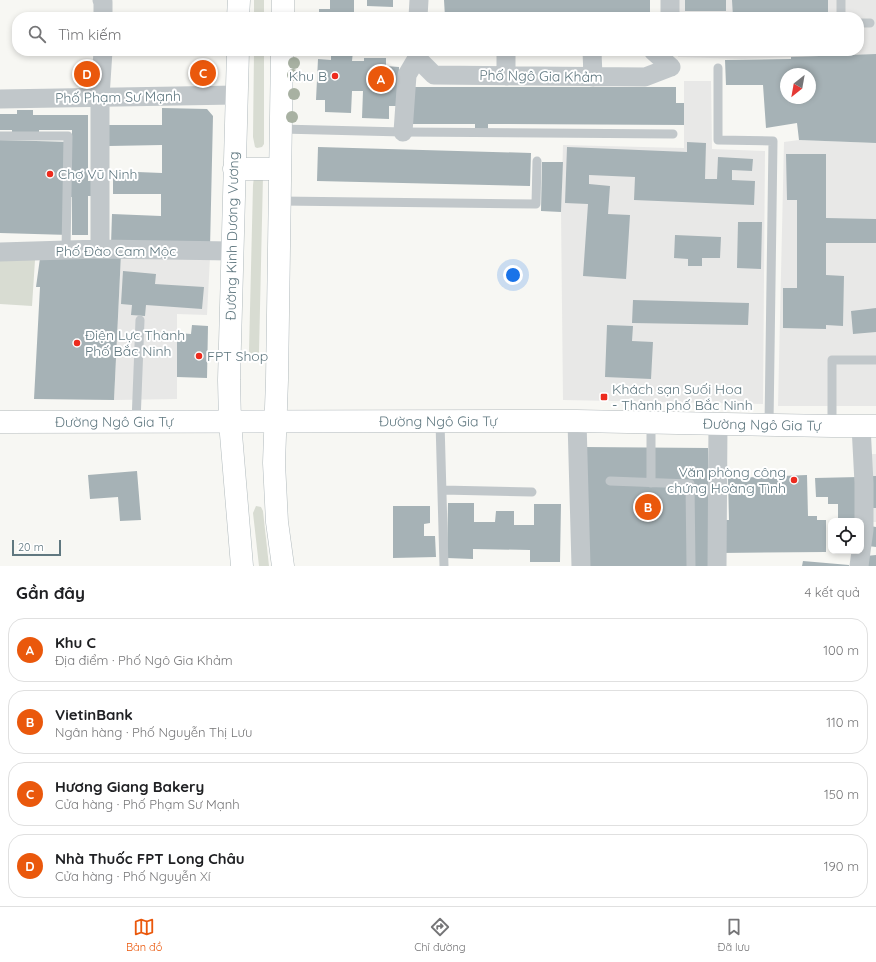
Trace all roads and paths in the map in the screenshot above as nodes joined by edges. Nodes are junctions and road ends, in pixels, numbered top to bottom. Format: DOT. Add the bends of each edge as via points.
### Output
graph roads {
  1 [pos="102,0"];
  2 [pos="239,0"];
  3 [pos="283,0"];
  4 [pos="419,0"];
  5 [pos="670,0"];
  6 [pos="841,0"];
  7 [pos="103,12"];
  8 [pos="238,12"];
  9 [pos="283,12"];
  10 [pos="418,12"];
  11 [pos="670,12"];
  12 [pos="841,12"];
  13 [pos="870,22"];
  14 [pos="864,23"];
  15 [pos="103,56"];
  16 [pos="238,56"];
  17 [pos="282,56"];
  18 [pos="419,56"];
  19 [pos="423,56"];
  20 [pos="506,56"];
  21 [pos="592,56"];
  22 [pos="670,59"];
  23 [pos="718,68"];
  24 [pos="506,76"];
  25 [pos="593,77"];
  26 [pos="236,94"];
  27 [pos="100,97"];
  28 [pos="0,99"];
  29 [pos="281,129"];
  30 [pos="403,132"];
  31 [pos="673,134"];
  32 [pos="0,136"];
  33 [pos="537,161"];
  34 [pos="280,168"];
  35 [pos="234,169"];
  36 [pos="280,201"];
  37 [pos="100,250"];
  38 [pos="66,251"];
  39 [pos="232,251"];
  40 [pos="0,252"];
  41 [pos="140,320"];
  42 [pos="876,360"];
  43 [pos="276,421"];
  44 [pos="577,421"];
  45 [pos="0,422"];
  46 [pos="136,422"];
  47 [pos="230,422"];
  48 [pos="440,422"];
  49 [pos="651,422"];
  50 [pos="718,423"];
  51 [pos="768,425"];
  52 [pos="832,426"];
  53 [pos="869,426"];
  54 [pos="610,481"];
  55 [pos="651,483"];
  56 [pos="442,490"];
  57 [pos="532,492"];
  58 [pos="242,566"];
  59 [pos="283,566"];
  60 [pos="444,566"];
  61 [pos="582,566"];
  62 [pos="691,566"];
  63 [pos="717,566"];
  64 [pos="859,566"];
  1 -- 7 [label="street"];
  2 -- 8 [label="main road"];
  3 -- 9 [label="main road"];
  4 -- 10 [label="street"];
  5 -- 11 [label="street"];
  6 -- 12 [label="lane"];
  13 -- 14 [label="lane"];
  15 -- 27 [label="street"];
  16 -- 26 [label="main road, Đường Kinh Dương Vương"];
  17 -- 29 [label="main road"];
  18 -- 30 [label="street" via="407,75"];
  19 -- 24 [label="street, Phố Ngô Gia Khảm" via="434,75"];
  20 -- 24 [label="street"];
  21 -- 25 [label="street"];
  22 -- 25 [label="street, Phố Ngô Gia Khảm" via="645,78"];
  23 -- 51 [label="lane" via="718,140 773,141"];
  24 -- 25 [label="street, Phố Ngô Gia Khảm"];
  26 -- 27 [label="street, Phố Phạm Sư Mạnh"];
  26 -- 35 [label="main road, Đường Kinh Dương Vương"];
  27 -- 28 [label="street, Phố Phạm Sư Mạnh"];
  27 -- 37 [label="street"];
  29 -- 30 [label="lane"];
  29 -- 34 [label="main road"];
  30 -- 31 [label="lane"];
  32 -- 38 [label="lane" via="68,136"];
  33 -- 36 [label="lane" via="536,204"];
  34 -- 35 [label="main road"];
  34 -- 36 [label="main road"];
  35 -- 39 [label="main road, Đường Kinh Dương Vương"];
  36 -- 43 [label="main road"];
  37 -- 38 [label="street, Phố Đào Cam Mộc"];
  37 -- 39 [label="street, Phố Đào Cam Mộc"];
  38 -- 40 [label="street, Phố Đào Cam Mộc"];
  39 -- 47 [label="main road, Đường Kinh Dương Vương"];
  41 -- 46 [label="lane"];
  42 -- 52 [label="lane" via="832,360"];
  43 -- 47 [label="main road, Đường Ngô Gia Tự"];
  43 -- 48 [label="main road, Đường Ngô Gia Tự"];
  43 -- 59 [label="main road" via="274,463"];
  44 -- 48 [label="main road, Đường Ngô Gia Tự"];
  44 -- 49 [label="main road, Đường Ngô Gia Tự"];
  44 -- 61 [label="street"];
  45 -- 46 [label="main road, Đường Ngô Gia Tự"];
  46 -- 47 [label="main road, Đường Ngô Gia Tự"];
  47 -- 58 [label="main road, Đường Kinh Dương Vương"];
  48 -- 56 [label="lane"];
  49 -- 50 [label="main road, Đường Ngô Gia Tự"];
  49 -- 55 [label="lane"];
  50 -- 51 [label="main road, Đường Ngô Gia Tự"];
  50 -- 63 [label="street"];
  51 -- 52 [label="main road, Đường Ngô Gia Tự"];
  52 -- 53 [label="main road, Đường Ngô Gia Tự"];
  53 -- 64 [label="street" via="864,530"];
  54 -- 55 [label="lane"];
  55 -- 62 [label="lane" via="690,484"];
  56 -- 57 [label="lane"];
  56 -- 60 [label="lane"];
}
